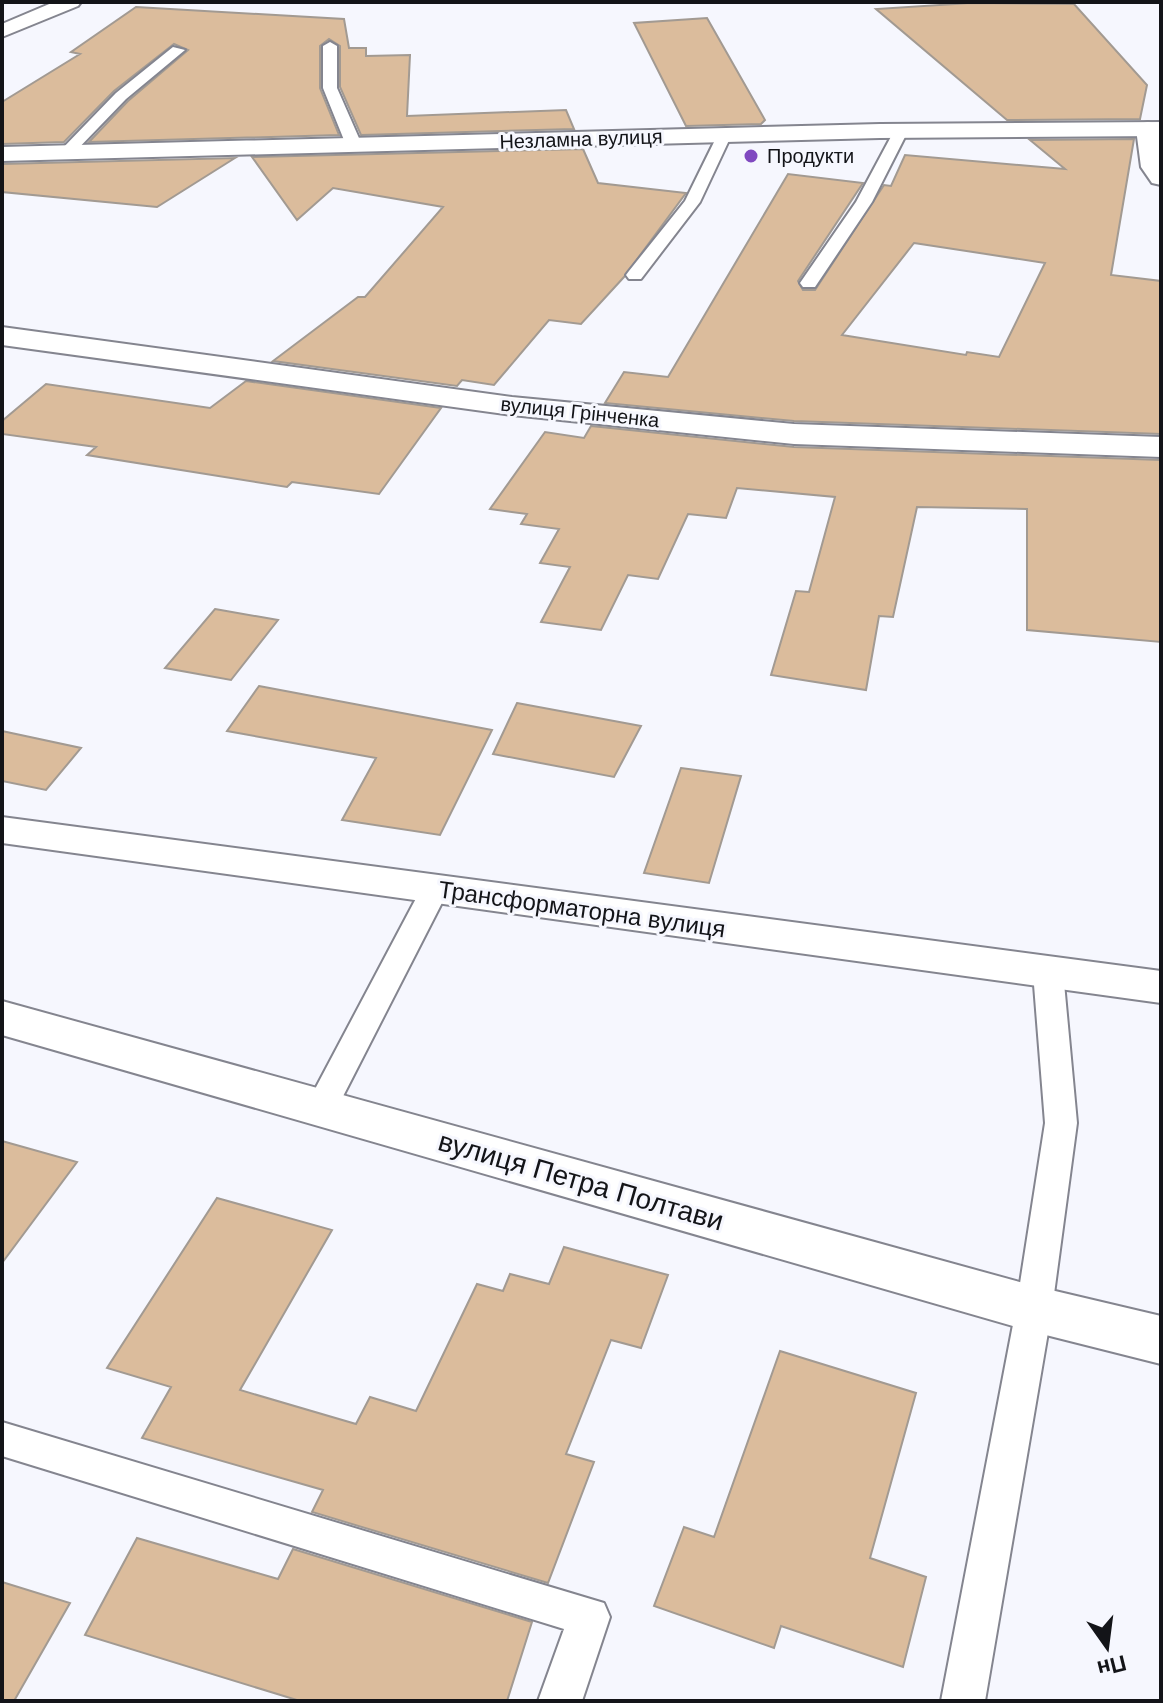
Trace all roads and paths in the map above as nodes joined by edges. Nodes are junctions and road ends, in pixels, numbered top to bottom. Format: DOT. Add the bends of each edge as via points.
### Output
graph roads {
  1 [pos="71,2"];
  2 [pos="2,31"];
  3 [pos="330,46"];
  4 [pos="178,50"];
  5 [pos="1154,129"];
  6 [pos="901,131"];
  7 [pos="724,136"];
  8 [pos="354,145"];
  9 [pos="2,154"];
  10 [pos="65,154"];
  11 [pos="1161,178"];
  12 [pos="635,275"];
  13 [pos="809,283"];
  14 [pos="2,336"];
  15 [pos="1161,447"];
  16 [pos="2,830"];
  17 [pos="435,889"];
  18 [pos="1048,972"];
  19 [pos="1161,987"];
  20 [pos="2,1018"];
  21 [pos="321,1108"];
  22 [pos="1034,1309"];
  23 [pos="1161,1340"];
  24 [pos="2,1439"];
  25 [pos="560,1701"];
  26 [pos="963,1701"];
  1 -- 2 [label="street"];
  3 -- 8 [label="lane" via="330,88"];
  4 -- 10 [label="lane" via="121,96"];
  5 -- 6 [label="street, Незламна вулиця"];
  5 -- 11 [label="street" via="1153,167"];
  6 -- 7 [label="street, Незламна вулиця"];
  6 -- 13 [label="lane" via="864,202"];
  7 -- 8 [label="street, Незламна вулиця"];
  7 -- 12 [label="lane" via="692,202"];
  8 -- 10 [label="street, Незламна вулиця"];
  9 -- 10 [label="street, Незламна вулиця"];
  14 -- 15 [label="street, вулиця Грінченка" via="512,406 794,434"];
  16 -- 17 [label="street, Трансформаторна вулиця"];
  17 -- 18 [label="street, Трансформаторна вулиця"];
  17 -- 21 [label="lane"];
  18 -- 19 [label="street, Трансформаторна вулиця"];
  18 -- 22 [label="lane" via="1061,1123"];
  20 -- 21 [label="street, вулиця Петра Полтави"];
  21 -- 22 [label="street, вулиця Петра Полтави"];
  22 -- 23 [label="street, вулиця Петра Полтави"];
  22 -- 26 [label="lane"];
  24 -- 25 [label="lane" via="589,1617"];
}
